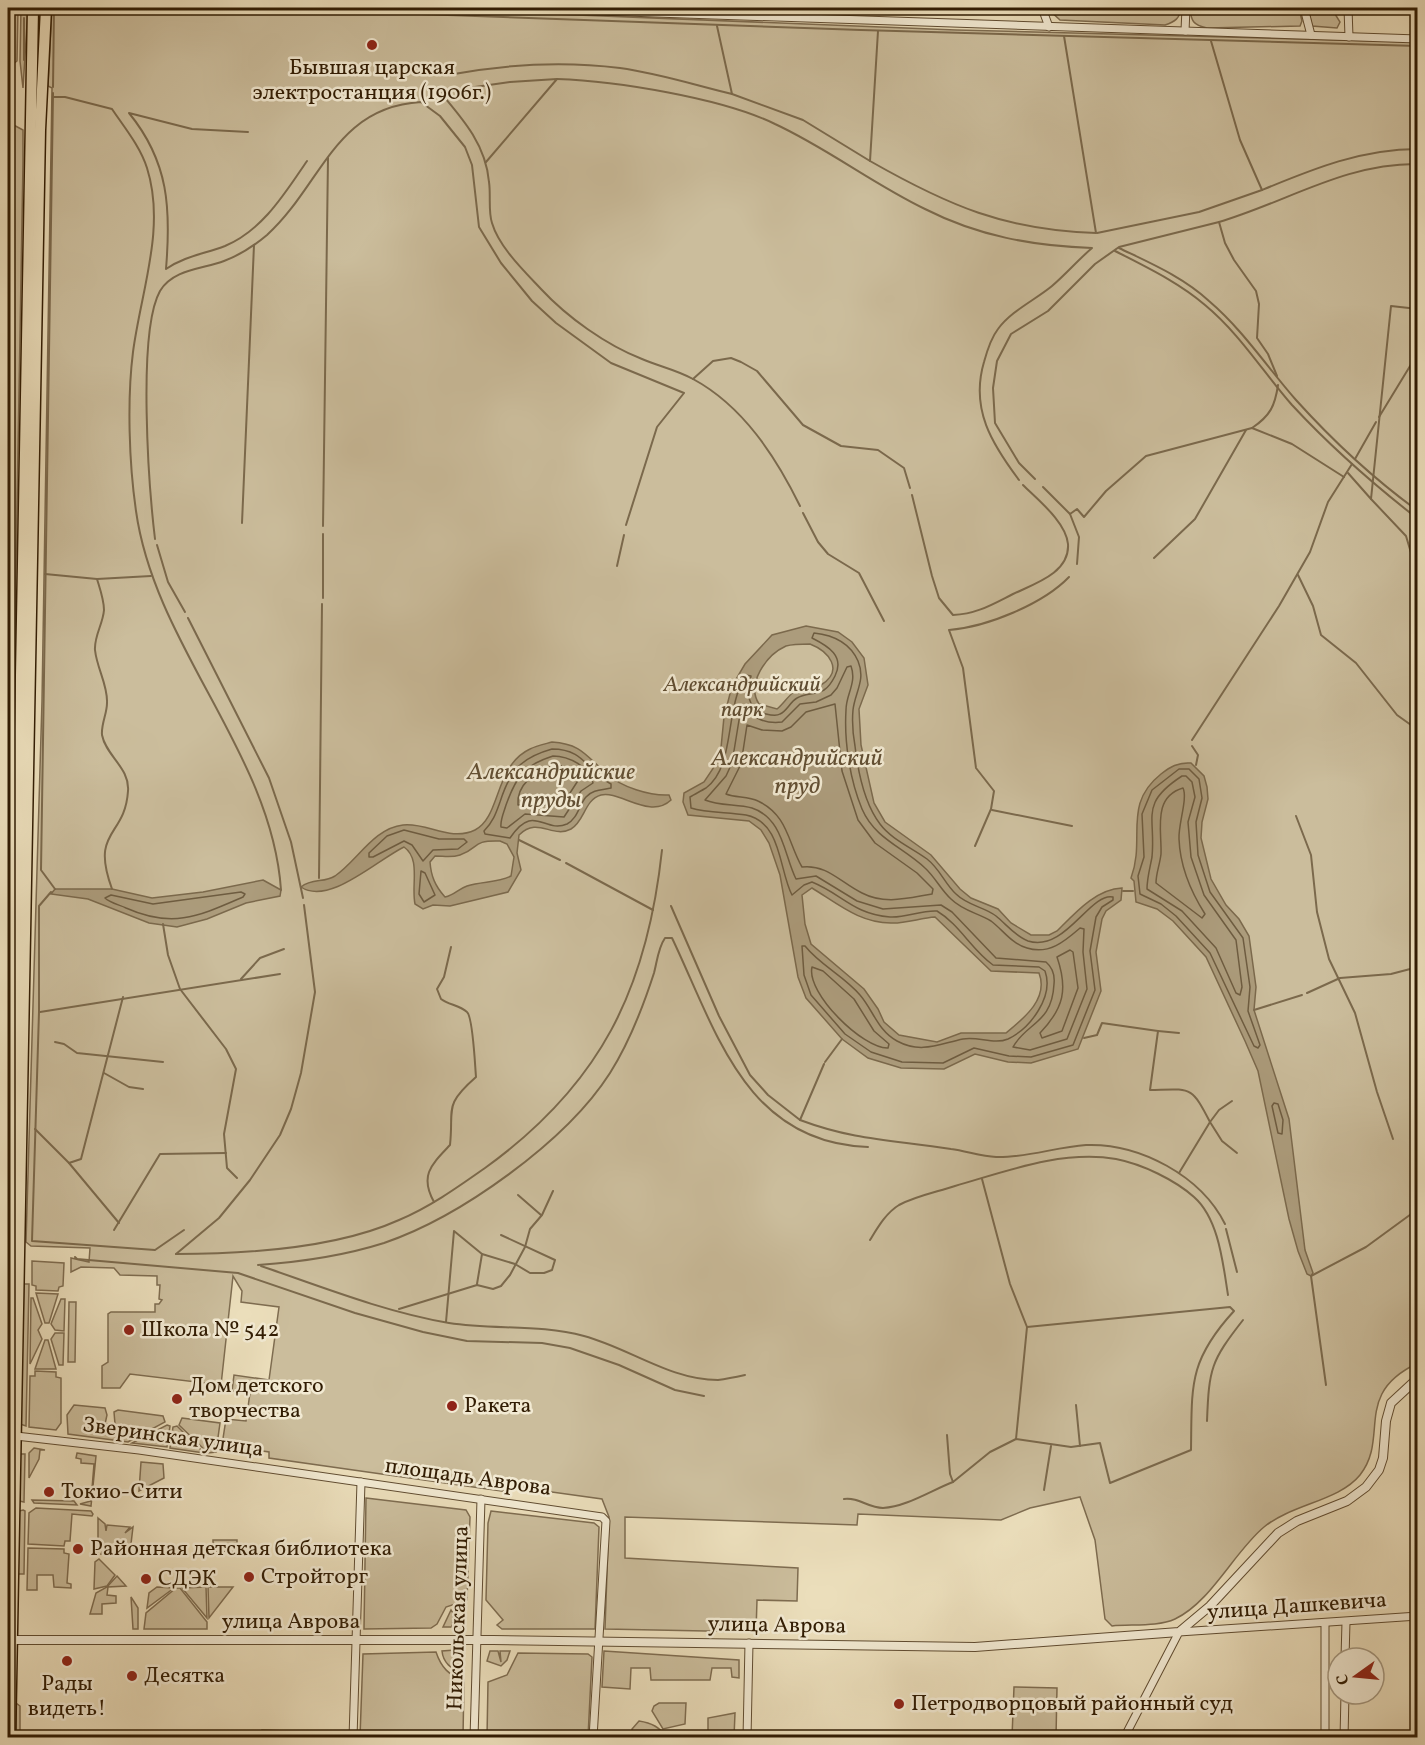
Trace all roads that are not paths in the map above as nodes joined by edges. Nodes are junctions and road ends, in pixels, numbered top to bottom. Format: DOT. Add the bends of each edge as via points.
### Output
graph roads {
  1 [pos="33,8"];
  2 [pos="46,8"];
  3 [pos="511,8"];
  4 [pos="736,8"];
  5 [pos="1042,8"];
  6 [pos="1186,8"];
  7 [pos="1304,8"];
  8 [pos="1348,8"];
  9 [pos="735,16"];
  10 [pos="1049,27"];
  11 [pos="1185,31"];
  12 [pos="1311,36"];
  13 [pos="1349,37"];
  14 [pos="1418,39"];
  15 [pos="1418,1378"];
  16 [pos="8,1398"];
  17 [pos="16,1436"];
  18 [pos="361,1482"];
  19 [pos="481,1499"];
  20 [pos="1418,1616"];
  21 [pos="1346,1622"];
  22 [pos="1325,1623"];
  23 [pos="1179,1632"];
  24 [pos="10,1640"];
  25 [pos="356,1640"];
  26 [pos="477,1640"];
  27 [pos="599,1641"];
  28 [pos="749,1643"];
  29 [pos="1346,1646"];
  30 [pos="1345,1706"];
  31 [pos="10,1737"];
  32 [pos="353,1737"];
  33 [pos="474,1737"];
  34 [pos="593,1737"];
  35 [pos="747,1737"];
  36 [pos="1124,1737"];
  37 [pos="1325,1737"];
  38 [pos="1344,1737"];
  1 -- 16 [label="main road"];
  2 -- 17 [label="main road" via="39,142"];
  3 -- 9 [label="street"];
  4 -- 9 [label="street"];
  5 -- 10 [label="street"];
  6 -- 11 [label="street"];
  7 -- 12 [label="street"];
  8 -- 13 [label="street"];
  9 -- 10 [label="street"];
  10 -- 11 [label="street"];
  11 -- 12 [label="street"];
  12 -- 13 [label="street"];
  13 -- 14 [label="street"];
  15 -- 23 [label="street" via="1392,1403 1386,1420 1383,1458 1366,1487 1347,1501 1278,1533 1220,1596"];
  17 -- 18 [label="street, Зверинская улица"];
  17 -- 24 [label="main road"];
  18 -- 19 [label="street, площадь Аврова"];
  18 -- 25 [label="street, площадь Аврова"];
  19 -- 26 [label="street, Никольская улица"];
  19 -- 27 [label="street, площадь Аврова" via="597,1514 606,1521"];
  20 -- 21 [label="street, улица Дашкевича"];
  21 -- 22 [label="street, улица Дашкевича"];
  21 -- 29 [label="street"];
  22 -- 23 [label="street, улица Дашкевича"];
  22 -- 37 [label="street"];
  23 -- 28 [label="street, улица Аврова" via="975,1647"];
  23 -- 36 [label="street"];
  24 -- 25 [label="street, улица Аврова"];
  24 -- 31 [label="main road"];
  25 -- 26 [label="street, улица Аврова"];
  25 -- 32 [label="street, площадь Аврова"];
  26 -- 27 [label="street, улица Аврова"];
  26 -- 33 [label="street, Никольская улица"];
  27 -- 28 [label="street, улица Аврова"];
  27 -- 34 [label="street, площадь Аврова"];
  28 -- 35 [label="street"];
  30 -- 38 [label="street"];
}
